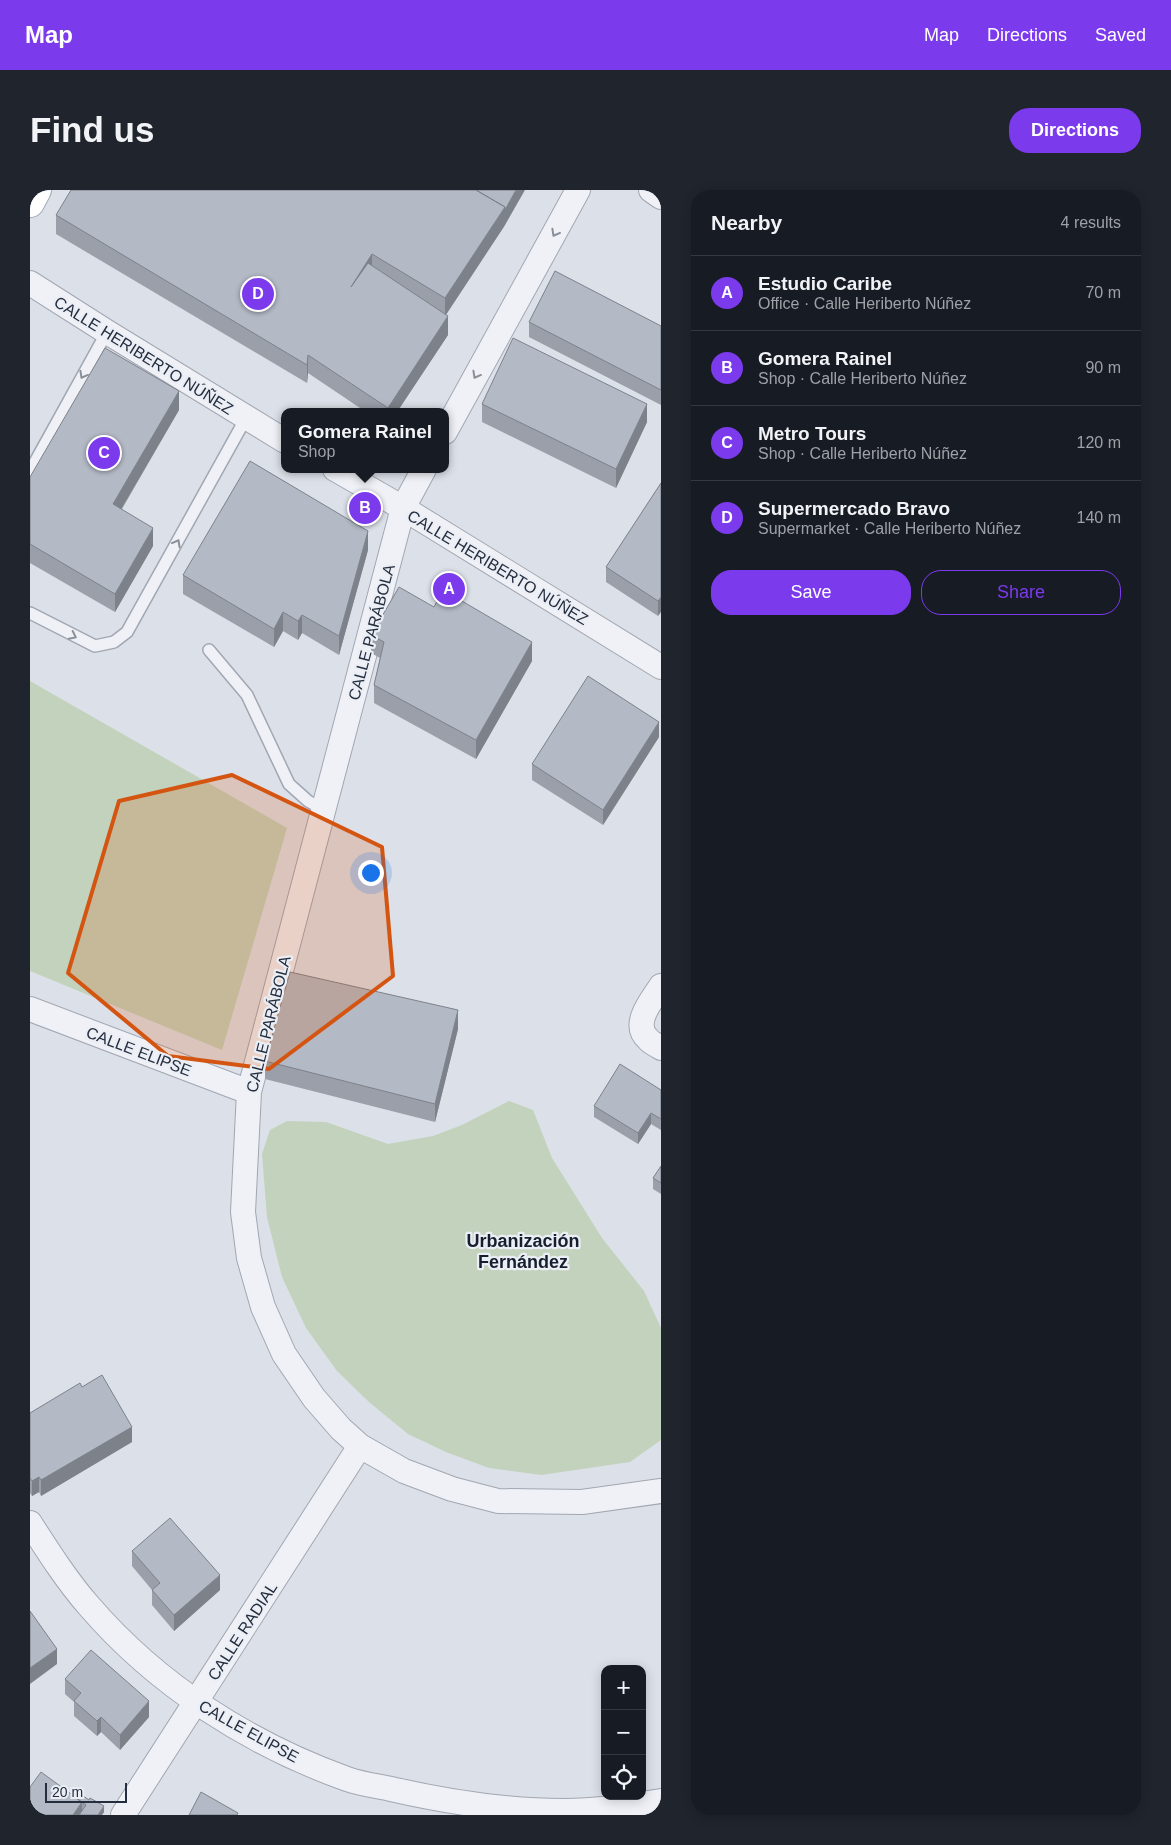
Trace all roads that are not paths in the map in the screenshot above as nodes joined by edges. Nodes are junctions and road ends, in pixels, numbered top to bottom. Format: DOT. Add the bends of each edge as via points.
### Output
graph roads {
  1 [pos="37,190"];
  2 [pos="578,190"];
  3 [pos="651,190"];
  4 [pos="661,197"];
  5 [pos="30,203"];
  6 [pos="30,283"];
  7 [pos="107,332"];
  8 [pos="246,418"];
  9 [pos="449,425"];
  10 [pos="281,439"];
  11 [pos="30,471"];
  12 [pos="342,473"];
  13 [pos="422,473"];
  14 [pos="403,508"];
  15 [pos="30,613"];
  16 [pos="209,650"];
  17 [pos="661,667"];
  18 [pos="324,810"];
  19 [pos="661,986"];
  20 [pos="30,1009"];
  21 [pos="661,1048"];
  22 [pos="249,1092"];
  23 [pos="360,1446"];
  24 [pos="661,1491"];
  25 [pos="30,1523"];
  26 [pos="196,1703"];
  27 [pos="661,1801"];
  28 [pos="123,1815"];
  1 -- 5 [label="main road"];
  2 -- 9 [label="street, one-way"];
  3 -- 4 [label="street"];
  6 -- 7 [label="street, CALLE HERIBERTO NÚÑEZ"];
  7 -- 8 [label="street, CALLE HERIBERTO NÚÑEZ"];
  7 -- 11 [label="lane, one-way"];
  8 -- 10 [label="street, CALLE HERIBERTO NÚÑEZ"];
  15 -- 8 [label="lane, one-way" via="94,646 114,642 128,632"];
  12 -- 14 [label="street, CALLE HERIBERTO NÚÑEZ"];
  13 -- 14 [label="street, CALLE PARÁBOLA"];
  14 -- 17 [label="street, CALLE HERIBERTO NÚÑEZ"];
  14 -- 18 [label="street, CALLE PARÁBOLA"];
  16 -- 18 [label="lane" via="247,695 289,784"];
  18 -- 22 [label="street, CALLE PARÁBOLA"];
  19 -- 21 [label="street" via="645,1010 641,1024 646,1038"];
  20 -- 22 [label="street, CALLE ELIPSE"];
  22 -- 23 [label="street, CALLE PARÁBOLA" via="244,1212 250,1258 263,1307 284,1354 314,1398"];
  23 -- 24 [label="street, CALLE PARÁBOLA" via="404,1471 498,1502 582,1502"];
  23 -- 26 [label="street, CALLE RADIAL"];
  25 -- 26 [label="street, CALLE ELIPSE" via="88,1606 132,1650"];
  26 -- 27 [label="street, CALLE ELIPSE" via="278,1751 348,1779 402,1792 463,1804 565,1811"];
  26 -- 28 [label="street, CALLE RADIAL"];
}
